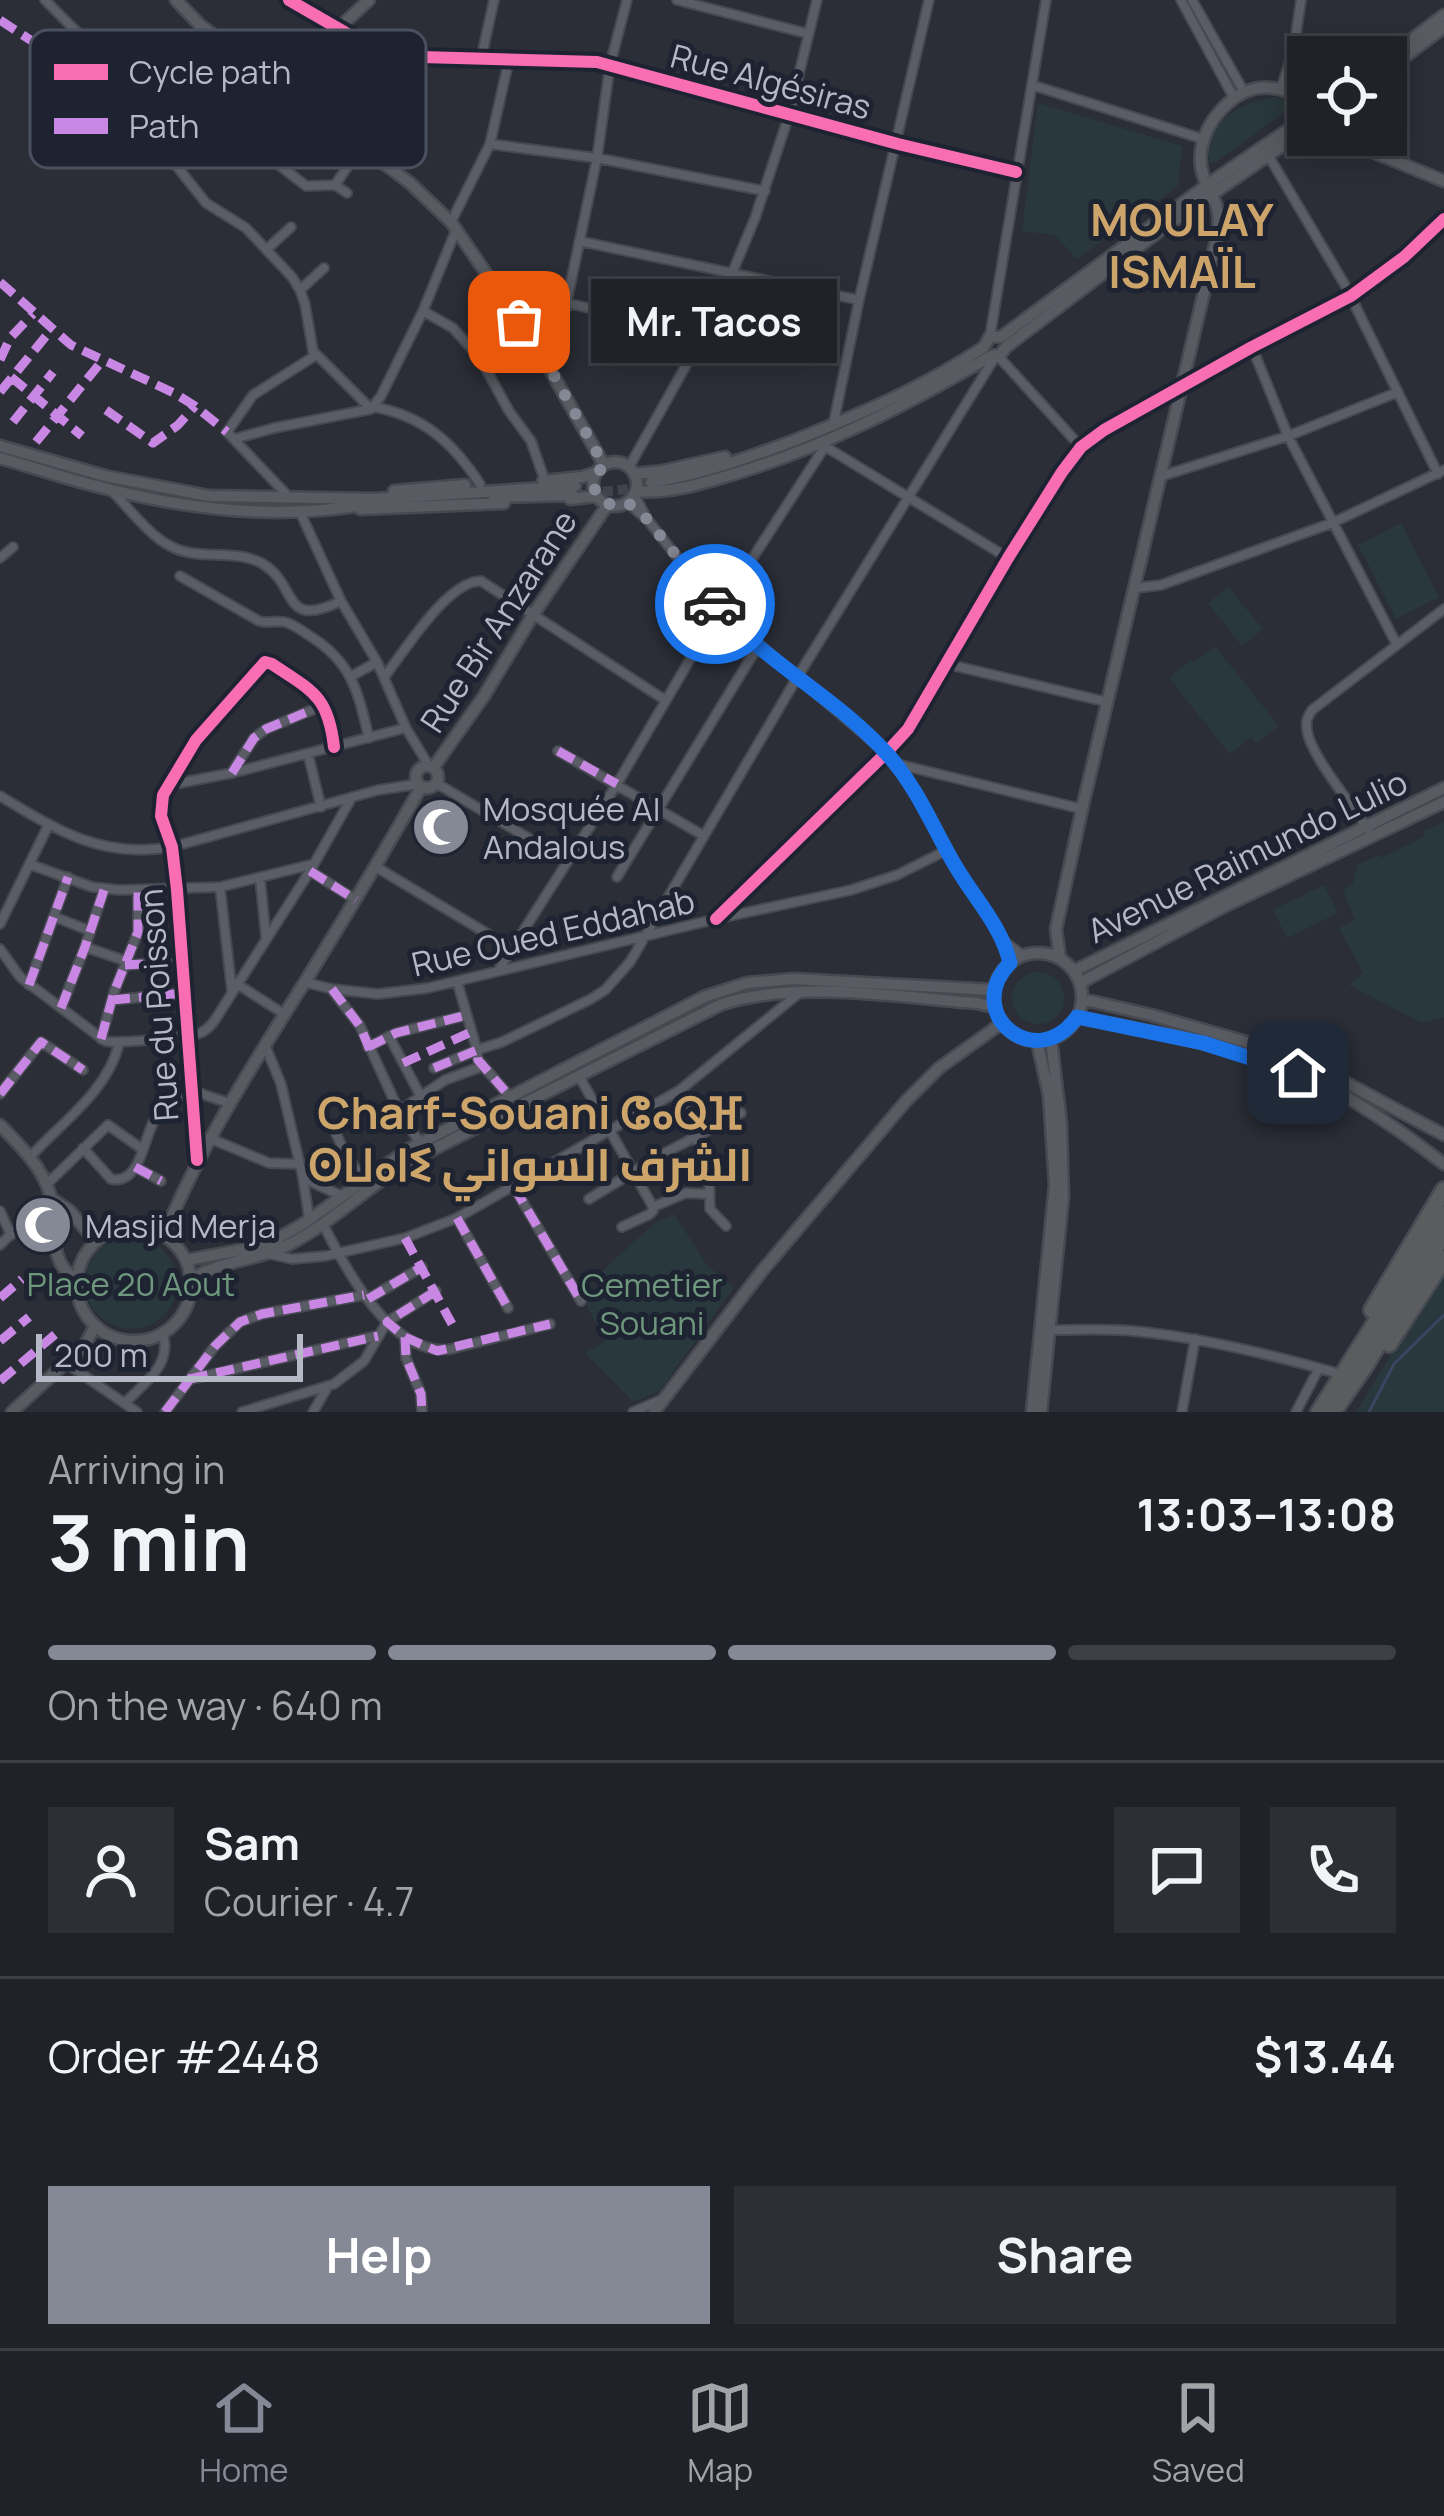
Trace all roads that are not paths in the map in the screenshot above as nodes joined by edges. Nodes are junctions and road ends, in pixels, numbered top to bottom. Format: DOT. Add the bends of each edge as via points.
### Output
graph roads {
  1 [pos="176,0"];
  2 [pos="289,0"];
  3 [pos="369,0"];
  4 [pos="494,0"];
  5 [pos="627,0"];
  6 [pos="817,0"];
  7 [pos="929,0"];
  8 [pos="1046,0"];
  9 [pos="1181,0"];
  10 [pos="1192,0"];
  11 [pos="1301,0"];
  12 [pos="48,1"];
  13 [pos="684,1"];
  14 [pos="1444,15"];
  15 [pos="200,25"];
  16 [pos="1444,27"];
  17 [pos="337,28"];
  18 [pos="79,30"];
  19 [pos="198,30"];
  20 [pos="207,30"];
  21 [pos="340,30"];
  22 [pos="809,34"];
  23 [pos="1407,43"];
  24 [pos="1407,55"];
  25 [pos="426,57"];
  26 [pos="481,59"];
  27 [pos="509,60"];
  28 [pos="610,65"];
  29 [pos="1032,85"];
  30 [pos="1281,89"];
  31 [pos="1287,92"];
  32 [pos="1239,95"];
  33 [pos="789,115"];
  34 [pos="1287,130"];
  35 [pos="1203,139"];
  36 [pos="1287,142"];
  37 [pos="490,144"];
  38 [pos="898,144"];
  39 [pos="1268,155"];
  40 [pos="1383,156"];
  41 [pos="597,158"];
  42 [pos="178,168"];
  43 [pos="283,168"];
  44 [pos="347,168"];
  45 [pos="390,168"];
  46 [pos="1016,172"];
  47 [pos="1444,181"];
  48 [pos="335,185"];
  49 [pos="765,190"];
  50 [pos="1209,190"];
  51 [pos="346,194"];
  52 [pos="1444,219"];
  53 [pos="454,226"];
  54 [pos="291,227"];
  55 [pos="579,242"];
  56 [pos="267,249"];
  57 [pos="324,268"];
  58 [pos="732,273"];
  59 [pos="300,290"];
  60 [pos="1351,296"];
  61 [pos="859,300"];
  62 [pos="567,302"];
  63 [pos="423,311"];
  64 [pos="703,334"];
  65 [pos="1252,347"];
  66 [pos="995,348"];
  67 [pos="316,355"];
  68 [pos="552,372"];
  69 [pos="1182,387"];
  70 [pos="1398,392"];
  71 [pos="372,408"];
  72 [pos="231,435"];
  73 [pos="1288,436"];
  74 [pos="829,438"];
  75 [pos="0,446"];
  76 [pos="792,447"];
  77 [pos="1081,447"];
  78 [pos="0,458"];
  79 [pos="600,468"];
  80 [pos="632,470"];
  81 [pos="1441,472"];
  82 [pos="1162,476"];
  83 [pos="545,481"];
  84 [pos="480,484"];
  85 [pos="653,485"];
  86 [pos="111,490"];
  87 [pos="574,490"];
  88 [pos="632,496"];
  89 [pos="291,499"];
  90 [pos="908,499"];
  91 [pos="602,500"];
  92 [pos="350,502"];
  93 [pos="300,512"];
  94 [pos="1332,524"];
  95 [pos="13,547"];
  96 [pos="0,558"];
  97 [pos="1008,558"];
  98 [pos="180,576"];
  99 [pos="1135,588"];
  100 [pos="341,601"];
  101 [pos="1444,609"];
  102 [pos="719,610"];
  103 [pos="533,615"];
  104 [pos="1397,645"];
  105 [pos="758,646"];
  106 [pos="377,662"];
  107 [pos="946,664"];
  108 [pos="798,676"];
  109 [pos="350,677"];
  110 [pos="384,677"];
  111 [pos="665,700"];
  112 [pos="1108,702"];
  113 [pos="324,705"];
  114 [pos="406,728"];
  115 [pos="369,738"];
  116 [pos="334,747"];
  117 [pos="558,751"];
  118 [pos="886,753"];
  119 [pos="308,754"];
  120 [pos="895,764"];
  121 [pos="431,767"];
  122 [pos="232,772"];
  123 [pos="436,783"];
  124 [pos="617,784"];
  125 [pos="168,785"];
  126 [pos="419,785"];
  127 [pos="1444,788"];
  128 [pos="0,796"];
  129 [pos="352,796"];
  130 [pos="1444,802"];
  131 [pos="321,807"];
  132 [pos="660,809"];
  133 [pos="1082,809"];
  134 [pos="49,824"];
  135 [pos="1370,831"];
  136 [pos="704,836"];
  137 [pos="172,847"];
  138 [pos="946,850"];
  139 [pos="567,861"];
  140 [pos="29,864"];
  141 [pos="313,867"];
  142 [pos="376,867"];
  143 [pos="68,877"];
  144 [pos="616,877"];
  145 [pos="260,878"];
  146 [pos="220,887"];
  147 [pos="104,890"];
  148 [pos="138,890"];
  149 [pos="177,890"];
  150 [pos="356,900"];
  151 [pos="55,917"];
  152 [pos="716,919"];
  153 [pos="0,924"];
  154 [pos="1056,929"];
  155 [pos="91,931"];
  156 [pos="646,937"];
  157 [pos="266,938"];
  158 [pos="1005,942"];
  159 [pos="86,947"];
  160 [pos="0,949"];
  161 [pos="514,949"];
  162 [pos="1040,953"];
  163 [pos="1022,956"];
  164 [pos="1060,959"];
  165 [pos="182,962"];
  166 [pos="126,963"];
  167 [pos="1010,963"];
  168 [pos="498,970"];
  169 [pos="1077,977"];
  170 [pos="811,979"];
  171 [pos="457,981"];
  172 [pos="304,982"];
  173 [pos="29,985"];
  174 [pos="235,988"];
  175 [pos="332,989"];
  176 [pos="994,990"];
  177 [pos="802,991"];
  178 [pos="185,993"];
  179 [pos="1082,999"];
  180 [pos="112,1000"];
  181 [pos="994,1007"];
  182 [pos="61,1008"];
  183 [pos="284,1014"];
  184 [pos="467,1015"];
  185 [pos="1077,1017"];
  186 [pos="1002,1023"];
  187 [pos="189,1036"];
  188 [pos="389,1036"];
  189 [pos="101,1039"];
  190 [pos="1052,1039"];
  191 [pos="1036,1041"];
  192 [pos="119,1044"];
  193 [pos="265,1045"];
  194 [pos="368,1047"];
  195 [pos="477,1050"];
  196 [pos="483,1066"];
  197 [pos="434,1068"];
  198 [pos="83,1070"];
  199 [pos="579,1076"];
  200 [pos="680,1090"];
  201 [pos="193,1091"];
  202 [pos="505,1091"];
  203 [pos="0,1094"];
  204 [pos="420,1095"];
  205 [pos="229,1103"];
  206 [pos="399,1111"];
  207 [pos="741,1113"];
  208 [pos="0,1125"];
  209 [pos="333,1127"];
  210 [pos="609,1131"];
  211 [pos="699,1135"];
  212 [pos="1444,1135"];
  213 [pos="208,1138"];
  214 [pos="420,1144"];
  215 [pos="82,1148"];
  216 [pos="142,1150"];
  217 [pos="28,1158"];
  218 [pos="197,1160"];
  219 [pos="298,1164"];
  220 [pos="1444,1165"];
  221 [pos="135,1167"];
  222 [pos="632,1173"];
  223 [pos="304,1178"];
  224 [pos="363,1180"];
  225 [pos="161,1181"];
  226 [pos="514,1186"];
  227 [pos="1444,1190"];
  228 [pos="50,1193"];
  229 [pos="709,1194"];
  230 [pos="342,1196"];
  231 [pos="589,1199"];
  232 [pos="652,1207"];
  233 [pos="0,1211"];
  234 [pos="1444,1214"];
  235 [pos="457,1218"];
  236 [pos="316,1222"];
  237 [pos="726,1226"];
  238 [pos="622,1227"];
  239 [pos="1444,1234"];
  240 [pos="11,1235"];
  241 [pos="164,1235"];
  242 [pos="96,1241"];
  243 [pos="0,1245"];
  244 [pos="338,1253"];
  245 [pos="270,1254"];
  246 [pos="1444,1259"];
  247 [pos="187,1260"];
  248 [pos="422,1267"];
  249 [pos="1444,1276"];
  250 [pos="192,1279"];
  251 [pos="77,1280"];
  252 [pos="436,1292"];
  253 [pos="1422,1294"];
  254 [pos="366,1297"];
  255 [pos="581,1300"];
  256 [pos="508,1309"];
  257 [pos="1047,1314"];
  258 [pos="388,1322"];
  259 [pos="550,1324"];
  260 [pos="95,1327"];
  261 [pos="1050,1330"];
  262 [pos="163,1334"];
  263 [pos="378,1336"];
  264 [pos="112,1337"];
  265 [pos="405,1337"];
  266 [pos="1195,1339"];
  267 [pos="86,1346"];
  268 [pos="1359,1362"];
  269 [pos="66,1363"];
  270 [pos="1318,1368"];
  271 [pos="1343,1375"];
  272 [pos="190,1379"];
  273 [pos="327,1387"];
  274 [pos="663,1400"];
  275 [pos="125,1403"];
  276 [pos="12,1412"];
  277 [pos="136,1412"];
  278 [pos="165,1412"];
  279 [pos="242,1412"];
  280 [pos="313,1412"];
  281 [pos="422,1412"];
  282 [pos="633,1412"];
  283 [pos="654,1412"];
  284 [pos="1036,1412"];
  285 [pos="1182,1412"];
  286 [pos="1295,1412"];
  287 [pos="1319,1412"];
  288 [pos="1333,1412"];
  1 -- 15 [label="main road"];
  2 -- 17 [label="street, Rue Algésiras"];
  3 -- 17 [label="main road"];
  4 -- 26 [label="street"];
  5 -- 28 [label="street"];
  6 -- 22 [label="street"];
  7 -- 38 [label="street"];
  8 -- 29 [label="street"];
  9 -- 32 [label="street"];
  10 -- 32 [label="street"];
  11 -- 30 [label="street"];
  12 -- 18 [label="street"];
  13 -- 22 [label="street"];
  14 -- 23 [label="main road"];
  15 -- 19 [label="street"];
  15 -- 20 [label="main road"];
  16 -- 24 [label="main road"];
  17 -- 21 [label="street, Rue Algésiras"];
  22 -- 33 [label="street"];
  25 -- 26 [label="street, Rue Algésiras"];
  26 -- 27 [label="street, Rue Algésiras"];
  27 -- 28 [label="street, Rue Algésiras"];
  27 -- 37 [label="street"];
  28 -- 33 [label="street, Rue Algésiras"];
  28 -- 41 [label="street"];
  29 -- 35 [label="street"];
  29 -- 46 [label="street"];
  30 -- 31 [label="main road"];
  30 -- 32 [label="main road"];
  32 -- 35 [label="main road"];
  33 -- 38 [label="street, Rue Algésiras"];
  33 -- 49 [label="street"];
  34 -- 50 [label="main road"];
  35 -- 50 [label="main road"];
  36 -- 39 [label="main road"];
  37 -- 41 [label="street"];
  37 -- 53 [label="street"];
  38 -- 46 [label="street, Rue Algésiras"];
  38 -- 61 [label="street"];
  39 -- 50 [label="main road"];
  39 -- 60 [label="street"];
  40 -- 47 [label="main road"];
  41 -- 49 [label="street"];
  41 -- 55 [label="street"];
  42 -- 56 [label="street" via="206,202"];
  43 -- 48 [label="street" via="306,186"];
  44 -- 48 [label="street"];
  45 -- 53 [label="main road"];
  46 -- 66 [label="street"];
  48 -- 51 [label="street"];
  49 -- 58 [label="street"];
  50 -- 66 [label="main road"];
  50 -- 69 [label="main road" via="1219,215 1216,241"];
  52 -- 60 [label="street"];
  53 -- 63 [label="street"];
  53 -- 68 [label="main road"];
  54 -- 56 [label="street"];
  55 -- 58 [label="street"];
  55 -- 62 [label="street"];
  56 -- 59 [label="street"];
  57 -- 59 [label="street"];
  58 -- 61 [label="street"];
  58 -- 64 [label="street"];
  59 -- 67 [label="street"];
  60 -- 65 [label="street"];
  60 -- 70 [label="street"];
  61 -- 74 [label="street"];
  62 -- 64 [label="street"];
  62 -- 68 [label="street"];
  63 -- 71 [label="street"];
  63 -- 83 [label="street" via="462,335 480,358 531,441"];
  64 -- 80 [label="street"];
  65 -- 69 [label="street"];
  65 -- 73 [label="street"];
  66 -- 74 [label="main road" via="916,400"];
  66 -- 77 [label="street"];
  66 -- 90 [label="street"];
  67 -- 71 [label="street"];
  67 -- 72 [label="street" via="253,395"];
  68 -- 79 [label="main road"];
  69 -- 77 [label="street"];
  69 -- 82 [label="main road"];
  70 -- 73 [label="street"];
  70 -- 81 [label="street"];
  71 -- 72 [label="street"];
  71 -- 84 [label="street" via="419,421"];
  72 -- 89 [label="street"];
  73 -- 82 [label="street"];
  73 -- 94 [label="street"];
  74 -- 76 [label="main road"];
  74 -- 90 [label="street"];
  74 -- 102 [label="street"];
  75 -- 89 [label="main road" via="209,496"];
  76 -- 80 [label="main road" via="663,472"];
  76 -- 85 [label="main road"];
  76 -- 88 [label="main road" via="692,486"];
  77 -- 97 [label="street"];
  78 -- 86 [label="main road"];
  79 -- 80 [label="main road" via="617,462"];
  79 -- 83 [label="main road"];
  79 -- 91 [label="main road" via="593,484"];
  80 -- 88 [label="main road"];
  81 -- 94 [label="street"];
  82 -- 99 [label="main road"];
  83 -- 84 [label="main road"];
  84 -- 92 [label="main road"];
  86 -- 93 [label="main road" via="185,505"];
  86 -- 100 [label="street" via="173,548 257,561 305,610"];
  87 -- 92 [label="main road"];
  88 -- 91 [label="main road"];
  88 -- 102 [label="street"];
  89 -- 92 [label="main road"];
  90 -- 97 [label="street"];
  90 -- 108 [label="street"];
  91 -- 92 [label="main road" via="404,508"];
  91 -- 103 [label="main road, Rue Bir Anzarane"];
  92 -- 93 [label="main road"];
  93 -- 100 [label="street"];
  94 -- 99 [label="street"];
  94 -- 104 [label="street"];
  95 -- 96 [label="street"];
  97 -- 107 [label="street"];
  98 -- 109 [label="street" via="259,621 291,624 336,655"];
  99 -- 112 [label="main road"];
  100 -- 106 [label="street"];
  101 -- 104 [label="street"];
  102 -- 105 [label="street"];
  102 -- 111 [label="street"];
  103 -- 110 [label="street" via="471,581 454,590"];
  103 -- 111 [label="street"];
  103 -- 121 [label="main road, Rue Bir Anzarane"];
  104 -- 135 [label="street" via="1307,720 1315,751"];
  105 -- 108 [label="street"];
  105 -- 132 [label="street"];
  106 -- 109 [label="street"];
  106 -- 110 [label="street"];
  107 -- 112 [label="street"];
  107 -- 118 [label="street"];
  108 -- 118 [label="street"];
  108 -- 136 [label="street"];
  109 -- 115 [label="street"];
  110 -- 114 [label="street"];
  111 -- 124 [label="street"];
  112 -- 133 [label="main road"];
  113 -- 116 [label="street"];
  113 -- 122 [label="street" via="266,729"];
  113 -- 125 [label="street" via="265,662"];
  114 -- 115 [label="street"];
  114 -- 121 [label="street"];
  115 -- 116 [label="street"];
  116 -- 119 [label="street"];
  117 -- 124 [label="street"];
  118 -- 120 [label="street"];
  118 -- 152 [label="street"];
  119 -- 122 [label="street"];
  119 -- 131 [label="street"];
  120 -- 133 [label="street"];
  120 -- 138 [label="street"];
  121 -- 123 [label="main road"];
  121 -- 126 [label="main road" via="417,771"];
  122 -- 125 [label="street"];
  123 -- 126 [label="main road"];
  123 -- 139 [label="street"];
  124 -- 132 [label="street"];
  124 -- 139 [label="street"];
  125 -- 137 [label="street, Rue du Poisson" via="161,816"];
  126 -- 129 [label="street"];
  126 -- 142 [label="main road"];
  127 -- 135 [label="main road, Avenue Raimundo Lulio"];
  128 -- 134 [label="street"];
  129 -- 131 [label="street"];
  129 -- 141 [label="street"];
  130 -- 135 [label="main road, Avenue Raimundo Lulio"];
  131 -- 137 [label="street"];
  132 -- 136 [label="street"];
  132 -- 144 [label="street"];
  133 -- 154 [label="main road"];
  134 -- 137 [label="street" via="106,848"];
  134 -- 140 [label="street"];
  135 -- 169 [label="main road, Avenue Raimundo Lulio"];
  136 -- 156 [label="street"];
  137 -- 149 [label="street, Rue du Poisson"];
  138 -- 152 [label="street, Rue Oued Eddahab" via="850,890"];
  138 -- 158 [label="street"];
  139 -- 161 [label="street"];
  140 -- 143 [label="street"];
  140 -- 153 [label="street"];
  141 -- 145 [label="street"];
  141 -- 150 [label="street"];
  141 -- 157 [label="street"];
  142 -- 150 [label="main road"];
  142 -- 161 [label="street"];
  143 -- 147 [label="street"];
  143 -- 151 [label="street"];
  145 -- 146 [label="street"];
  145 -- 157 [label="street"];
  146 -- 149 [label="street"];
  146 -- 174 [label="street"];
  147 -- 148 [label="street"];
  147 -- 155 [label="street"];
  148 -- 149 [label="street"];
  148 -- 166 [label="street" via="139,925"];
  149 -- 165 [label="street, Rue du Poisson"];
  150 -- 172 [label="main road"];
  151 -- 155 [label="street"];
  151 -- 173 [label="street"];
  152 -- 156 [label="street, Rue Oued Eddahab"];
  154 -- 162 [label="main road"];
  154 -- 164 [label="main road"];
  155 -- 159 [label="street"];
  156 -- 168 [label="street, Rue Oued Eddahab"];
  156 -- 195 [label="street" via="605,990"];
  157 -- 174 [label="street"];
  158 -- 163 [label="street"];
  158 -- 167 [label="street"];
  159 -- 166 [label="street"];
  159 -- 182 [label="street"];
  160 -- 173 [label="street"];
  161 -- 168 [label="street"];
  162 -- 163 [label="main road"];
  162 -- 164 [label="main road"];
  163 -- 167 [label="main road"];
  164 -- 169 [label="main road"];
  165 -- 166 [label="street"];
  165 -- 178 [label="street, Rue du Poisson"];
  166 -- 180 [label="street"];
  167 -- 176 [label="main road"];
  168 -- 171 [label="street, Rue Oued Eddahab"];
  169 -- 179 [label="main road"];
  170 -- 176 [label="main road"];
  170 -- 177 [label="street"];
  170 -- 214 [label="main road" via="747,983 704,997"];
  171 -- 175 [label="street, Rue Oued Eddahab" via="394,994"];
  171 -- 184 [label="street"];
  172 -- 175 [label="street, Rue Oued Eddahab"];
  172 -- 183 [label="main road"];
  173 -- 182 [label="street"];
  174 -- 183 [label="street"];
  174 -- 187 [label="street" via="211,1026"];
  175 -- 194 [label="street"];
  176 -- 181 [label="main road"];
  177 -- 181 [label="main road"];
  177 -- 199 [label="main road" via="722,1004"];
  177 -- 200 [label="street"];
  178 -- 180 [label="street"];
  178 -- 187 [label="street, Rue du Poisson"];
  179 -- 185 [label="main road"];
  179 -- 212 [label="main road" via="1296,1056"];
  180 -- 189 [label="street"];
  181 -- 186 [label="main road"];
  182 -- 189 [label="street"];
  183 -- 193 [label="main road"];
  184 -- 188 [label="street"];
  184 -- 195 [label="street"];
  185 -- 190 [label="main road"];
  185 -- 220 [label="main road" via="1298,1073"];
  186 -- 191 [label="main road"];
  186 -- 274 [label="main road" via="906,1101"];
  187 -- 192 [label="street"];
  187 -- 201 [label="street, Rue du Poisson"];
  188 -- 194 [label="street"];
  188 -- 204 [label="street"];
  189 -- 192 [label="street"];
  190 -- 191 [label="main road"];
  190 -- 257 [label="main road" via="1063,1197"];
  191 -- 257 [label="main road" via="1055,1166"];
  192 -- 217 [label="street" via="98,1087"];
  193 -- 205 [label="main road"];
  193 -- 219 [label="street"];
  194 -- 206 [label="street"];
  195 -- 196 [label="street"];
  195 -- 197 [label="street"];
  196 -- 202 [label="street"];
  196 -- 204 [label="street"];
  198 -- 203 [label="street" via="41,1042"];
  199 -- 210 [label="street"];
  199 -- 236 [label="main road" via="412,1160"];
  200 -- 210 [label="street"];
  200 -- 211 [label="street"];
  201 -- 205 [label="street, Rue du Poisson"];
  201 -- 216 [label="street" via="158,1116"];
  201 -- 218 [label="street, Rue du Poisson"];
  204 -- 206 [label="street"];
  205 -- 213 [label="main road"];
  206 -- 214 [label="street"];
  207 -- 211 [label="street"];
  208 -- 217 [label="main road"];
  209 -- 224 [label="street"];
  210 -- 222 [label="street"];
  210 -- 226 [label="street"];
  211 -- 222 [label="street"];
  211 -- 229 [label="street"];
  213 -- 218 [label="main road"];
  213 -- 219 [label="street" via="268,1163"];
  214 -- 224 [label="main road"];
  215 -- 216 [label="street" via="110,1125"];
  215 -- 221 [label="street" via="116,1181"];
  215 -- 228 [label="street"];
  216 -- 221 [label="street"];
  217 -- 228 [label="main road"];
  218 -- 241 [label="main road"];
  219 -- 223 [label="street"];
  221 -- 225 [label="street"];
  222 -- 231 [label="street"];
  222 -- 232 [label="street"];
  223 -- 230 [label="street"];
  223 -- 236 [label="street"];
  224 -- 230 [label="main road"];
  226 -- 235 [label="street"];
  226 -- 255 [label="street"];
  227 -- 268 [label="highway" via="1368,1317"];
  228 -- 240 [label="street"];
  228 -- 242 [label="main road"];
  228 -- 251 [label="main road" via="60,1259"];
  229 -- 232 [label="street" via="686,1193"];
  229 -- 237 [label="street" via="710,1209"];
  230 -- 236 [label="main road"];
  232 -- 238 [label="street"];
  233 -- 240 [label="street"];
  234 -- 268 [label="highway"];
  235 -- 244 [label="street"];
  235 -- 256 [label="street"];
  236 -- 244 [label="street"];
  236 -- 245 [label="main road"];
  236 -- 247 [label="main road" via="259,1246"];
  239 -- 268 [label="highway"];
  240 -- 243 [label="street"];
  241 -- 242 [label="main road" via="136,1226"];
  241 -- 247 [label="main road"];
  242 -- 251 [label="main road"];
  244 -- 245 [label="street" via="301,1260"];
  244 -- 254 [label="street"];
  245 -- 250 [label="main road"];
  246 -- 253 [label="highway"];
  247 -- 250 [label="main road"];
  248 -- 254 [label="street"];
  249 -- 253 [label="highway"];
  250 -- 262 [label="main road" via="185,1310"];
  251 -- 260 [label="main road"];
  252 -- 258 [label="street"];
  253 -- 268 [label="highway" via="1391,1341"];
  254 -- 258 [label="street"];
  254 -- 272 [label="street" via="249,1317"];
  257 -- 261 [label="main road"];
  257 -- 284 [label="main road"];
  258 -- 263 [label="street"];
  258 -- 265 [label="street"];
  259 -- 265 [label="street" via="440,1351"];
  260 -- 264 [label="main road"];
  260 -- 267 [label="main road"];
  261 -- 266 [label="street"];
  261 -- 284 [label="main road"];
  262 -- 264 [label="main road"];
  262 -- 275 [label="street" via="163,1361"];
  263 -- 272 [label="street"];
  263 -- 273 [label="street" via="362,1364"];
  264 -- 267 [label="main road"];
  265 -- 281 [label="street"];
  266 -- 270 [label="street"];
  266 -- 285 [label="street"];
  267 -- 269 [label="main road"];
  268 -- 271 [label="highway"];
  268 -- 288 [label="highway"];
  269 -- 275 [label="street"];
  269 -- 276 [label="main road"];
  270 -- 271 [label="street"];
  270 -- 286 [label="street"];
  271 -- 287 [label="highway"];
  272 -- 278 [label="street"];
  273 -- 279 [label="street"];
  273 -- 280 [label="street"];
  274 -- 282 [label="street"];
  274 -- 283 [label="main road"];
  275 -- 277 [label="street"];
}
